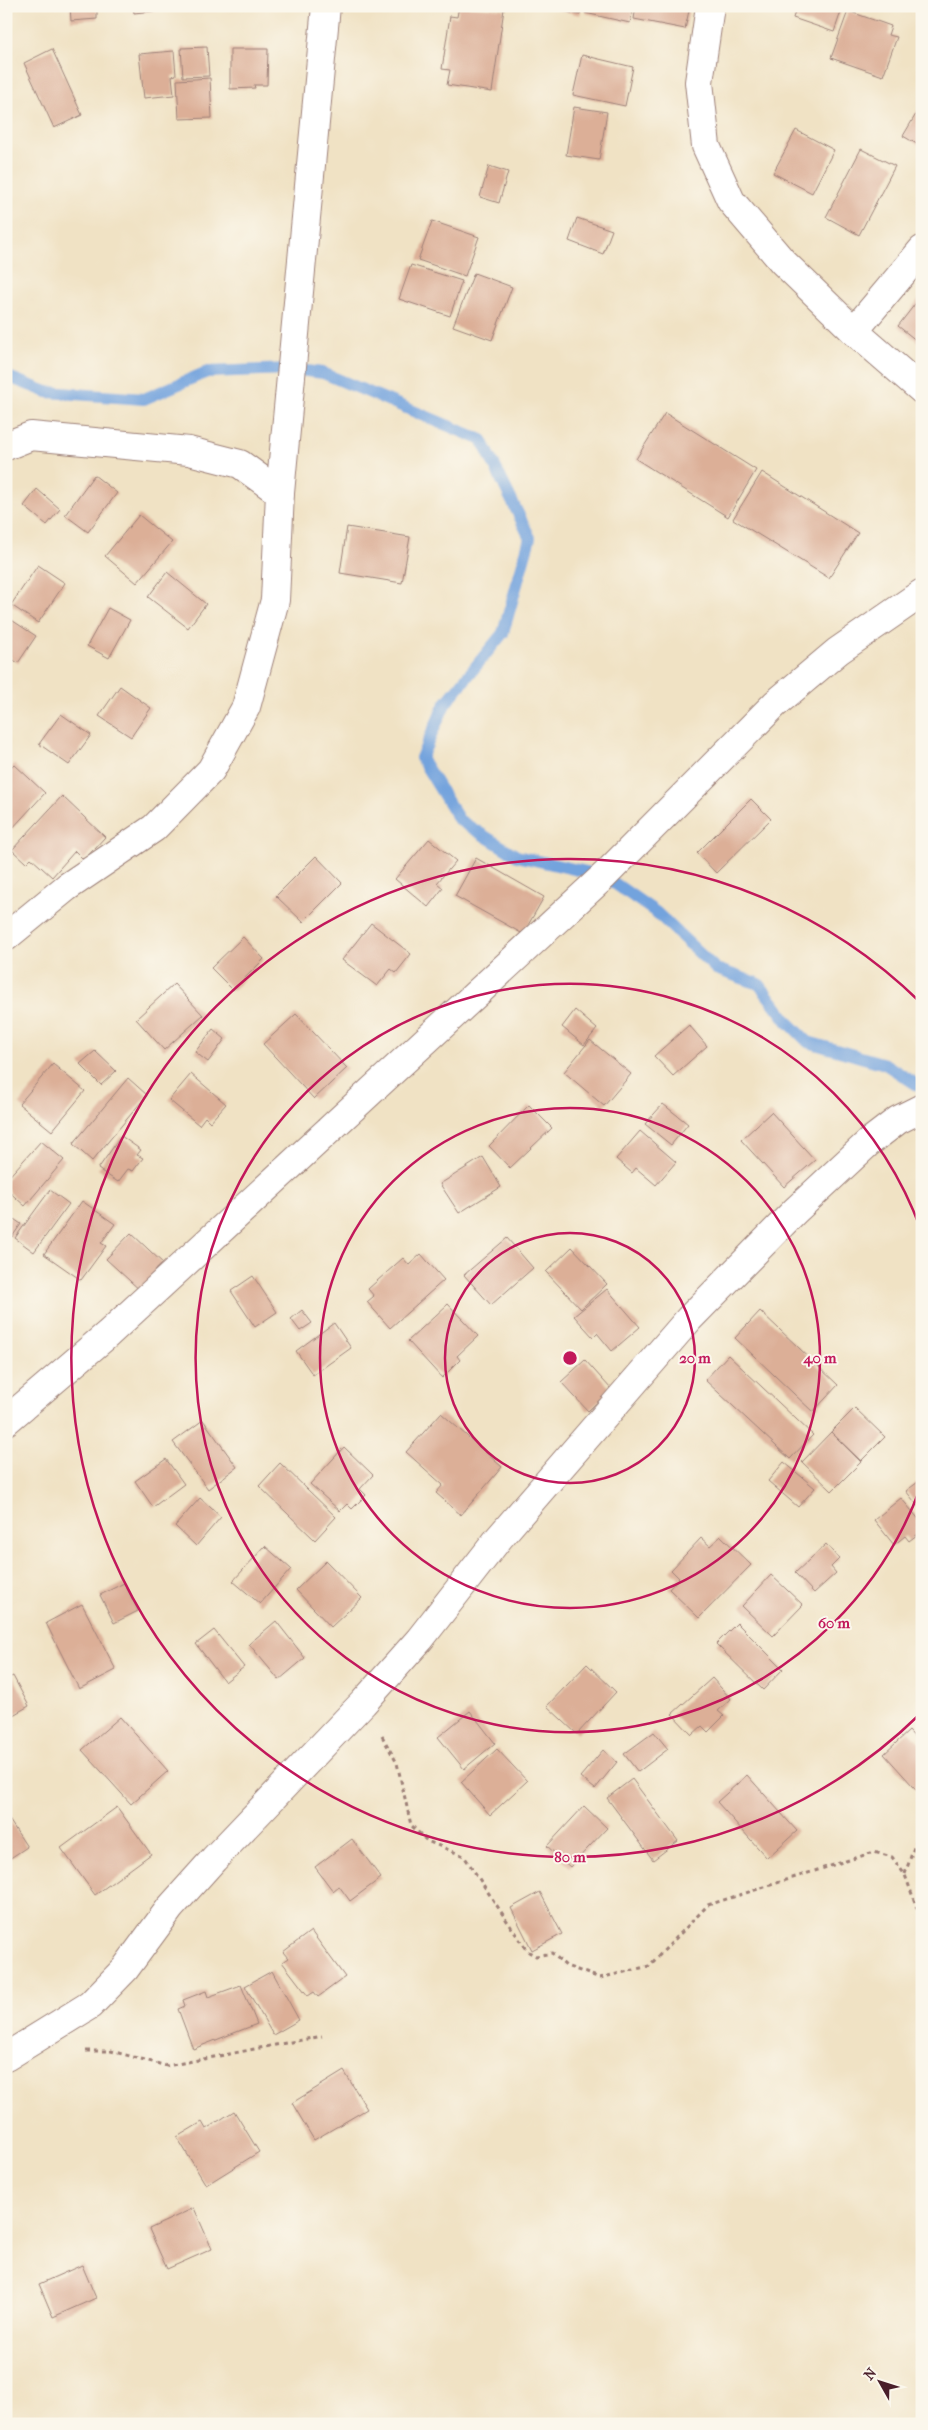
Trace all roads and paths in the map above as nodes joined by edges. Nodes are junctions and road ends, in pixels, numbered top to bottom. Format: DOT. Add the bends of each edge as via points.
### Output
graph roads {
  1 [pos="326,6"];
  2 [pos="710,6"];
  3 [pos="922,250"];
  4 [pos="854,332"];
  5 [pos="922,390"];
  6 [pos="6,446"];
  7 [pos="280,493"];
  8 [pos="922,592"];
  9 [pos="6,936"];
  10 [pos="922,1108"];
  11 [pos="6,1421"];
  12 [pos="363,1703"];
  13 [pos="922,1838"];
  14 [pos="904,1875"];
  15 [pos="922,1922"];
  16 [pos="322,2036"];
  17 [pos="82,2051"];
  18 [pos="6,2057"];
  1 -- 7 [label="street"];
  2 -- 4 [label="street" via="699,82 706,146 731,202 783,262"];
  3 -- 4 [label="street"];
  4 -- 5 [label="street"];
  6 -- 7 [label="street" via="31,436 189,451 240,464"];
  7 -- 9 [label="street" via="275,600 246,707 211,770 154,828 67,887"];
  8 -- 11 [label="street" via="838,651 775,704 604,876 108,1334"];
  10 -- 12 [label="street" via="898,1120 868,1143 689,1319 499,1538 420,1639"];
  12 -- 14 [label="path" via="398,1763 411,1825 427,1841 464,1856 527,1951 536,1956 552,1953 566,1966 600,1978 649,1966 708,1905 874,1852 892,1857"];
  12 -- 18 [label="street" via="214,1859 170,1908 125,1969 90,2005"];
  13 -- 14 [label="path" via="915,1844"];
  14 -- 15 [label="path"];
  16 -- 17 [label="path" via="167,2066 111,2051"];
}
